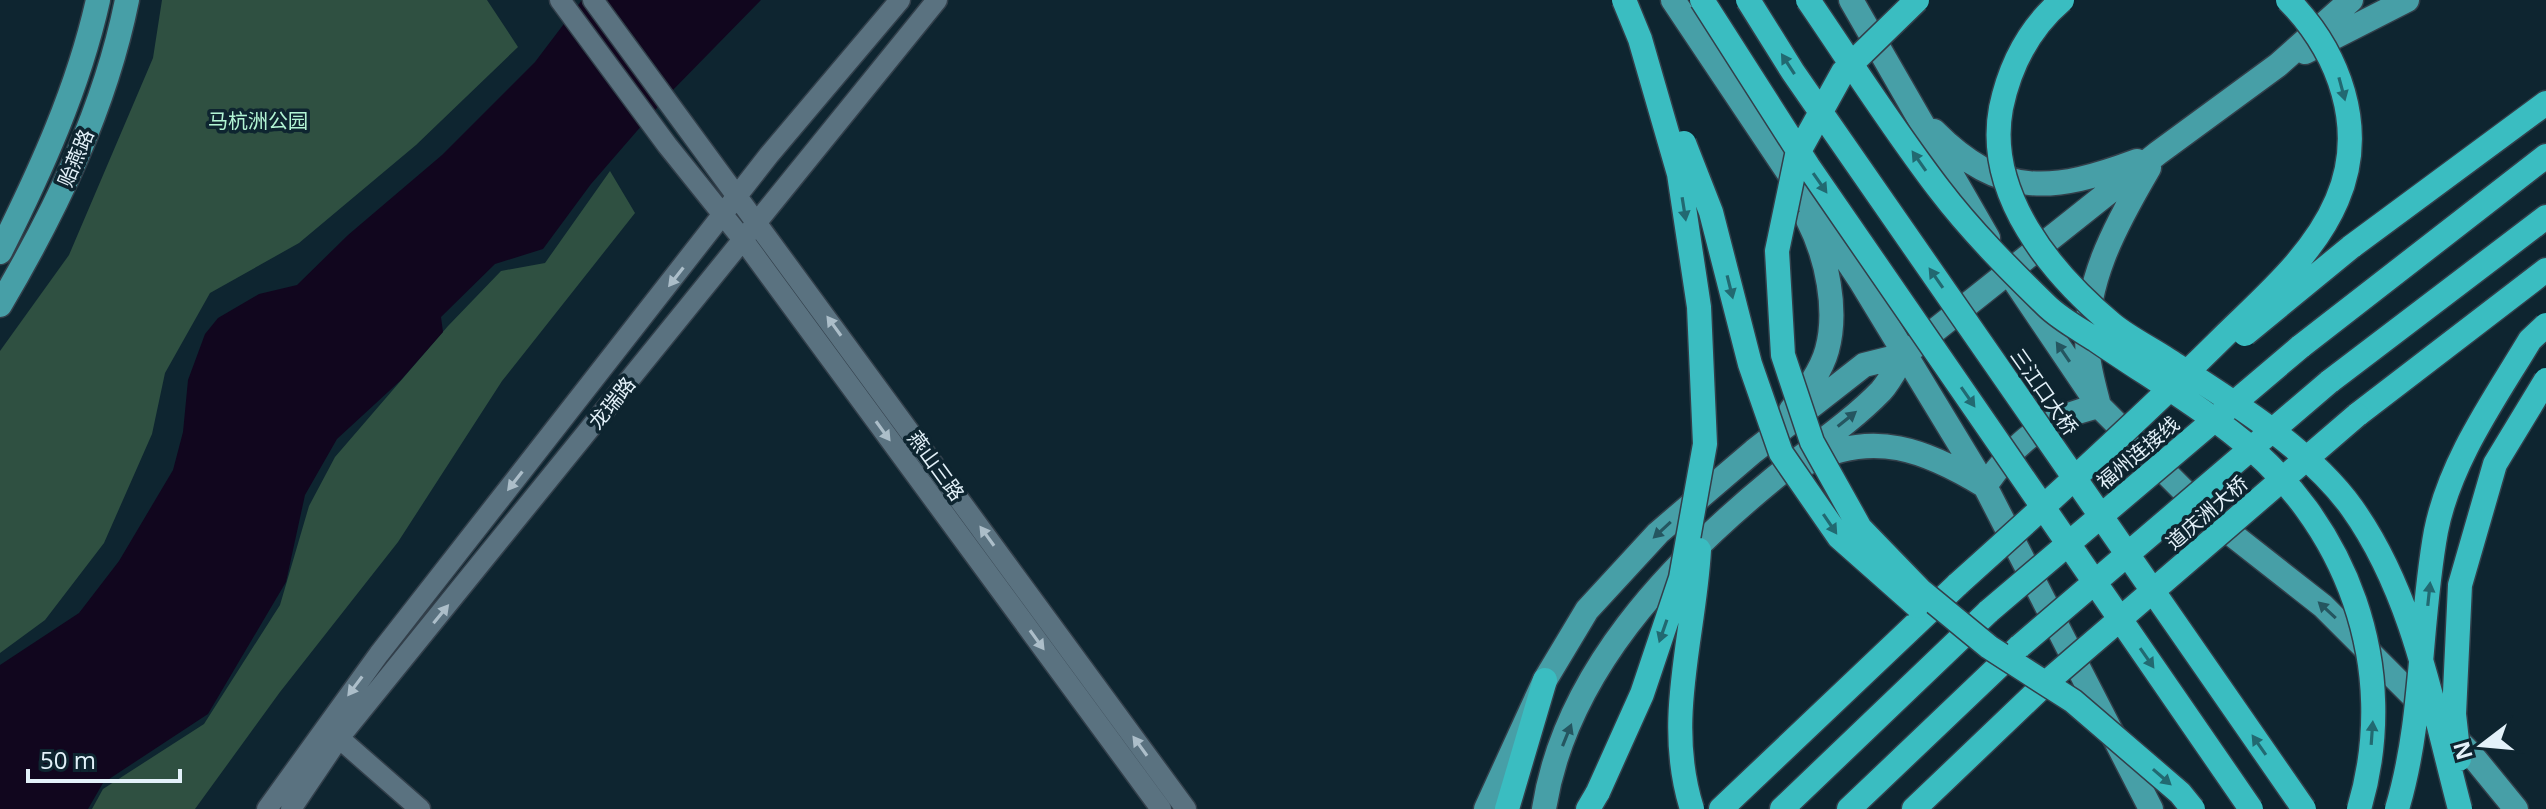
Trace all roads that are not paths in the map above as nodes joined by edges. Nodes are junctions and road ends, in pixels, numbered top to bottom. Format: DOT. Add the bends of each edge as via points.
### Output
graph roads {
  1 [pos="98,0"];
  2 [pos="127,0"];
  3 [pos="560,0"];
  4 [pos="593,0"];
  5 [pos="900,0"];
  6 [pos="937,0"];
  7 [pos="1617,0"];
  8 [pos="1624,0"];
  9 [pos="1673,0"];
  10 [pos="1702,0"];
  11 [pos="1748,0"];
  12 [pos="1808,0"];
  13 [pos="1851,0"];
  14 [pos="1917,0"];
  15 [pos="2062,0"];
  16 [pos="2288,0"];
  17 [pos="2351,0"];
  18 [pos="2407,0"];
  19 [pos="2278,65"];
  20 [pos="2546,103"];
  21 [pos="1910,106"];
  22 [pos="1768,144"];
  23 [pos="2158,153"];
  24 [pos="2546,156"];
  25 [pos="739,197"];
  26 [pos="724,216"];
  27 [pos="2546,217"];
  28 [pos="758,223"];
  29 [pos="744,241"];
  30 [pos="0,252"];
  31 [pos="2546,270"];
  32 [pos="2009,273"];
  33 [pos="0,305"];
  34 [pos="2546,325"];
  35 [pos="1904,355"];
  36 [pos="2546,380"];
  37 [pos="2099,406"];
  38 [pos="2121,438"];
  39 [pos="1705,444"];
  40 [pos="1754,451"];
  41 [pos="1725,475"];
  42 [pos="1770,481"];
  43 [pos="1985,486"];
  44 [pos="1747,501"];
  45 [pos="1989,647"];
  46 [pos="1545,680"];
  47 [pos="332,732"];
  48 [pos="267,809"];
  49 [pos="291,809"];
  50 [pos="420,809"];
  51 [pos="1161,809"];
  52 [pos="1186,809"];
  53 [pos="1486,809"];
  54 [pos="1507,809"];
  55 [pos="1544,809"];
  56 [pos="1588,809"];
  57 [pos="1692,809"];
  58 [pos="1721,809"];
  59 [pos="1782,809"];
  60 [pos="1849,809"];
  61 [pos="1914,809"];
  62 [pos="2151,809"];
  63 [pos="2193,809"];
  64 [pos="2251,809"];
  65 [pos="2304,809"];
  66 [pos="2359,809"];
  67 [pos="2397,809"];
  68 [pos="2462,809"];
  69 [pos="2516,809"];
  1 -- 30 [label="main road, 贻燕路" via="54,140"];
  2 -- 33 [label="main road, 贻燕路" via="110,66 71,172"];
  3 -- 26 [label="street, 燕山三路"];
  4 -- 25 [label="street, 燕山三路"];
  5 -- 25 [label="street, 龙瑞路"];
  6 -- 28 [label="street, 龙瑞路"];
  7 -- 45 [label="highway, one-way, bridge" via="1659,82 1711,212 1750,364 1781,453 1839,537 1910,602"];
  8 -- 39 [label="highway, one-way, bridge" via="1679,174 1699,307"];
  9 -- 22 [label="main road"];
  10 -- 64 [label="highway, one-way, bridge" via="1808,166"];
  65 -- 11 [label="highway, 三江口大桥, one-way, bridge"];
  66 -- 12 [label="highway, one-way, bridge" via="2369,775 2375,692 2358,610 2330,540 2294,489 2232,433 2050,309 1992,251 1940,190"];
  13 -- 21 [label="main road"];
  14 -- 45 [label="highway, bridge" via="1843,72 1797,155 1777,251 1783,355 1812,442 1860,528 1921,591"];
  15 -- 68 [label="highway, bridge" via="2030,35 2007,80 1998,123 2001,168 2020,216 2049,261 2113,325 2292,446 2352,507 2398,594"];
  16 -- 38 [label="highway, one-way, bridge" via="2313,25 2343,89 2348,163 2338,198 2305,252"];
  17 -- 19 [label="main road"];
  18 -- 19 [label="main road"];
  19 -- 23 [label="main road"];
  20 -- 38 [label="highway, bridge" via="2351,247"];
  21 -- 23 [label="main road" via="1951,148 1985,170 2022,184 2056,185 2093,177"];
  21 -- 32 [label="main road"];
  22 -- 35 [label="main road"];
  22 -- 40 [label="main road" via="1812,227 1832,307 1827,350 1809,386"];
  23 -- 32 [label="main road"];
  23 -- 37 [label="main road" via="2121,215 2089,309 2088,356"];
  24 -- 59 [label="highway, 福州连接线, bridge" via="2300,347 1989,611"];
  25 -- 26 [label="street, 龙瑞路"];
  25 -- 28 [label="street, 燕山三路"];
  26 -- 29 [label="street, 燕山三路"];
  26 -- 47 [label="street, 龙瑞路, one-way"];
  27 -- 60 [label="highway, bridge" via="2329,382 2020,646"];
  28 -- 29 [label="street, 龙瑞路"];
  52 -- 28 [label="street, 燕山三路, one-way"];
  47 -- 29 [label="street, 龙瑞路, one-way"];
  29 -- 51 [label="street, 燕山三路, one-way"];
  31 -- 61 [label="highway, 道庆洲大桥, bridge" via="2357,415 2047,682"];
  32 -- 35 [label="main road"];
  37 -- 32 [label="main road, one-way"];
  67 -- 34 [label="highway, one-way, bridge" via="2418,693 2437,529 2462,454 2530,340"];
  35 -- 40 [label="main road" via="1864,365"];
  42 -- 35 [label="main road, one-way" via="1881,390"];
  35 -- 43 [label="main road"];
  36 -- 68 [label="highway, bridge" via="2495,464 2460,585 2454,714"];
  37 -- 43 [label="main road" via="2064,414 2009,451"];
  69 -- 37 [label="main road, one-way" via="2471,754 2323,606 2211,518"];
  38 -- 58 [label="highway, bridge"];
  39 -- 56 [label="highway, one-way, bridge" via="1681,578 1642,694"];
  39 -- 57 [label="highway, bridge" via="1697,581 1680,683 1683,782"];
  40 -- 41 [label="main road"];
  41 -- 44 [label="main road"];
  41 -- 46 [label="main road, one-way" via="1658,533 1587,610"];
  42 -- 43 [label="main road" via="1827,452 1867,445 1910,449"];
  42 -- 44 [label="main road"];
  43 -- 62 [label="main road"];
  55 -- 44 [label="main road, one-way" via="1549,780 1578,706 1618,637 1678,564"];
  45 -- 63 [label="highway, one-way, bridge" via="2073,701"];
  46 -- 53 [label="main road"];
  46 -- 54 [label="highway"];
  47 -- 48 [label="street, 龙瑞路"];
  47 -- 49 [label="street, 龙瑞路"];
  47 -- 50 [label="street"];
}
